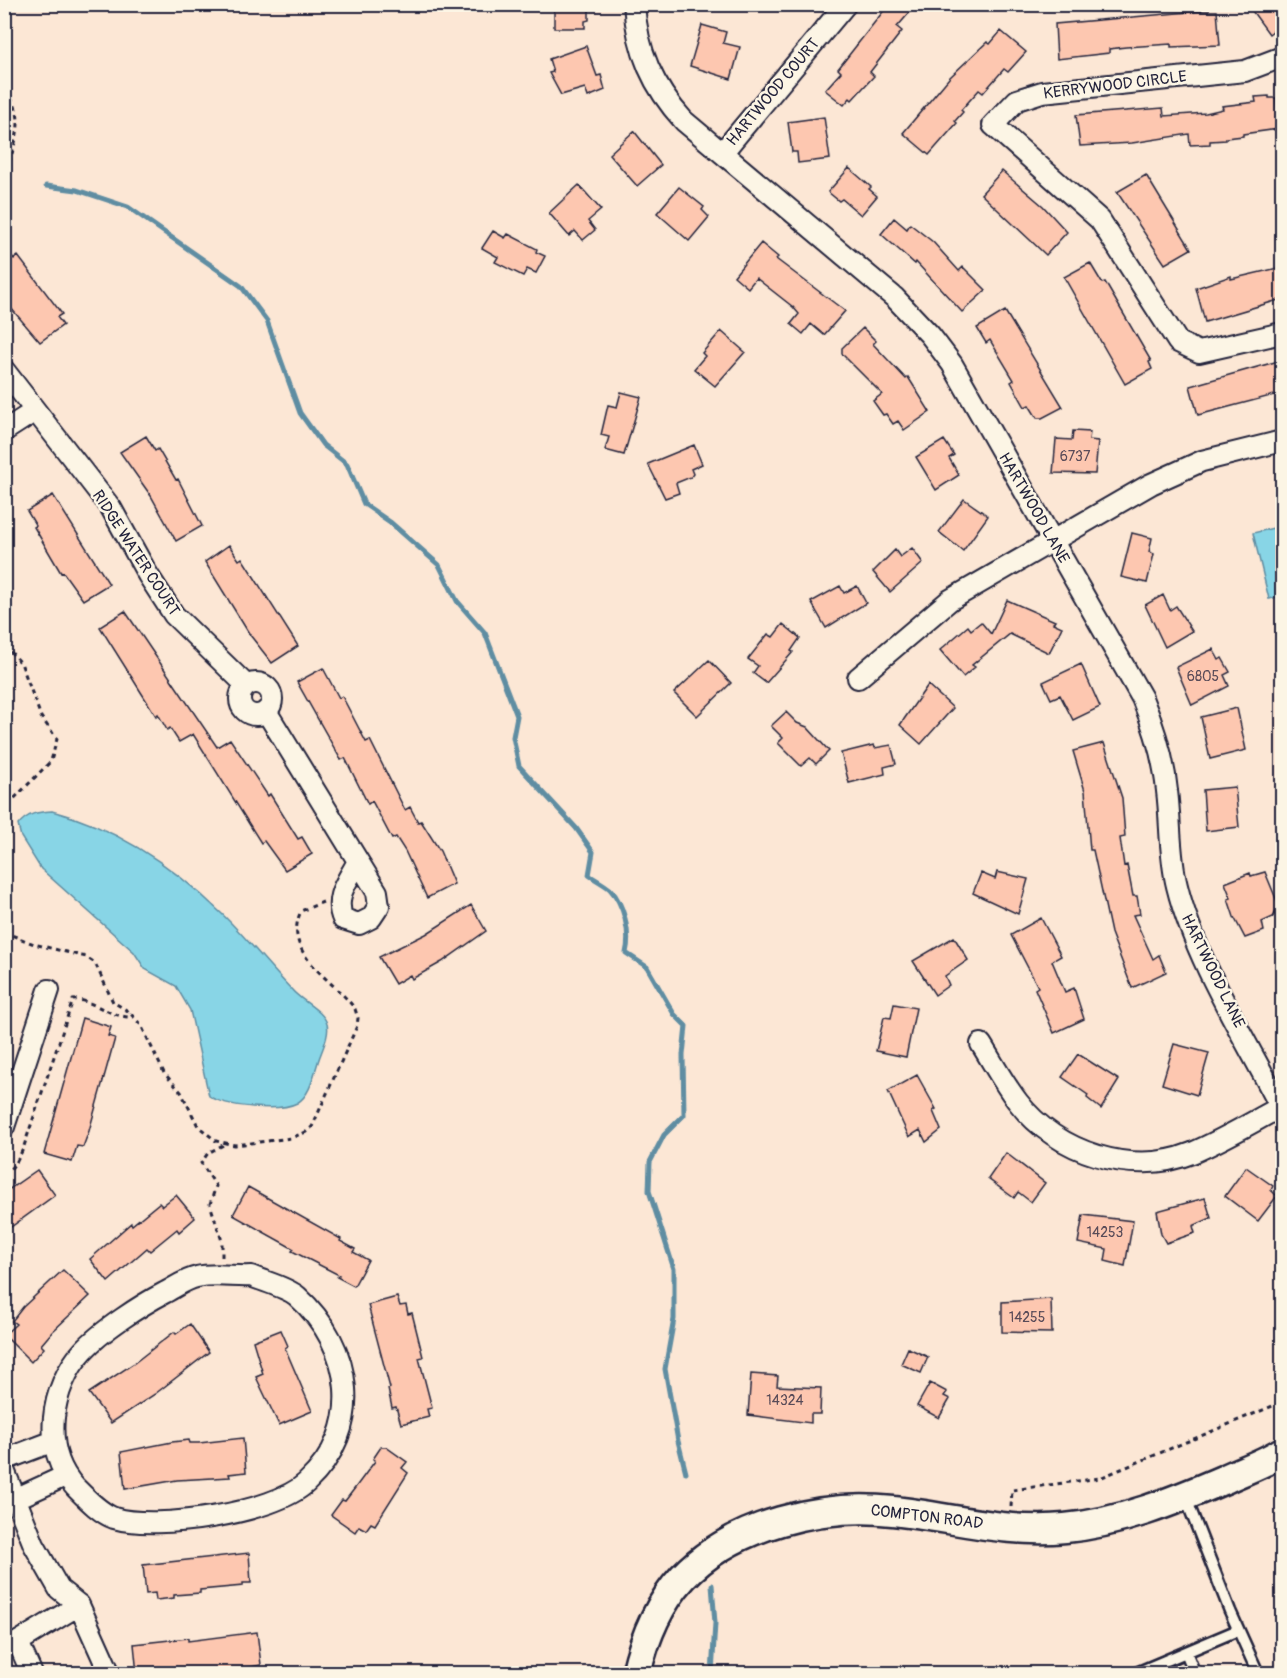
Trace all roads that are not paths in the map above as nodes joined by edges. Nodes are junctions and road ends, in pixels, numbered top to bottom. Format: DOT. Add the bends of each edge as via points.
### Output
graph roads {
  1 [pos="634,4"];
  2 [pos="846,4"];
  3 [pos="1282,57"];
  4 [pos="722,153"];
  5 [pos="1282,333"];
  6 [pos="4,370"];
  7 [pos="35,411"];
  8 [pos="4,431"];
  9 [pos="1282,441"];
  10 [pos="1053,540"];
  11 [pos="858,678"];
  12 [pos="358,861"];
  13 [pos="49,990"];
  14 [pos="981,1044"];
  15 [pos="1282,1108"];
  16 [pos="4,1126"];
  17 [pos="54,1441"];
  18 [pos="1282,1452"];
  19 [pos="4,1460"];
  20 [pos="4,1470"];
  21 [pos="64,1476"];
  22 [pos="1185,1496"];
  23 [pos="15,1499"];
  24 [pos="79,1605"];
  25 [pos="1238,1630"];
  26 [pos="11,1645"];
  27 [pos="1186,1652"];
  28 [pos="1256,1673"];
  29 [pos="32,1674"];
  30 [pos="110,1674"];
  31 [pos="636,1674"];
  32 [pos="1134,1674"];
  33 [pos="1195,1674"];
  1 -- 4 [label="street, HARTWOOD LANE" via="640,49 658,90 684,121"];
  2 -- 4 [label="street, HARTWOOD COURT"];
  3 -- 5 [label="street, KERRYWOOD CIRCLE" via="1245,71 1042,92 1017,100 993,125 1100,220 1178,342 1199,352"];
  4 -- 10 [label="street, HARTWOOD LANE" via="895,298 930,335 952,364"];
  6 -- 7 [label="street, RIDGE WATER COURT"];
  7 -- 8 [label="street"];
  7 -- 12 [label="street, RIDGE WATER COURT" via="111,508 174,615 247,686 240,701 244,709 259,715 266,711"];
  9 -- 10 [label="street" via="1229,452 1173,473"];
  10 -- 11 [label="street" via="950,600"];
  10 -- 15 [label="street, HARTWOOD LANE" via="1149,714 1167,789 1172,863 1183,907 1196,944"];
  12 -- 12 [label="street, RIDGE WATER COURT" via="377,892 379,906 371,918 358,924 343,919 338,907"];
  13 -- 16 [label="street"];
  14 -- 15 [label="street" via="1019,1103 1038,1123 1071,1146 1109,1159 1146,1162 1191,1153"];
  17 -- 19 [label="street"];
  17 -- 21 [label="street"];
  17 -- 21 [label="street" via="53,1413 62,1385 83,1351 144,1304 196,1277 251,1276 296,1295 332,1335 345,1373 346,1407 333,1451 306,1484 267,1506 148,1523 113,1518"];
  18 -- 22 [label="main road, COMPTON ROAD"];
  20 -- 23 [label="street"];
  21 -- 23 [label="street"];
  22 -- 25 [label="lane"];
  22 -- 31 [label="main road, COMPTON ROAD" via="1104,1522 1064,1528 981,1524 862,1509 811,1514 770,1525 727,1544 683,1576 652,1624"];
  23 -- 24 [label="street" via="33,1545 59,1589"];
  24 -- 26 [label="street"];
  24 -- 30 [label="street"];
  25 -- 27 [label="lane"];
  25 -- 28 [label="lane"];
  26 -- 29 [label="street"];
  27 -- 32 [label="lane"];
  27 -- 33 [label="lane"];
}
